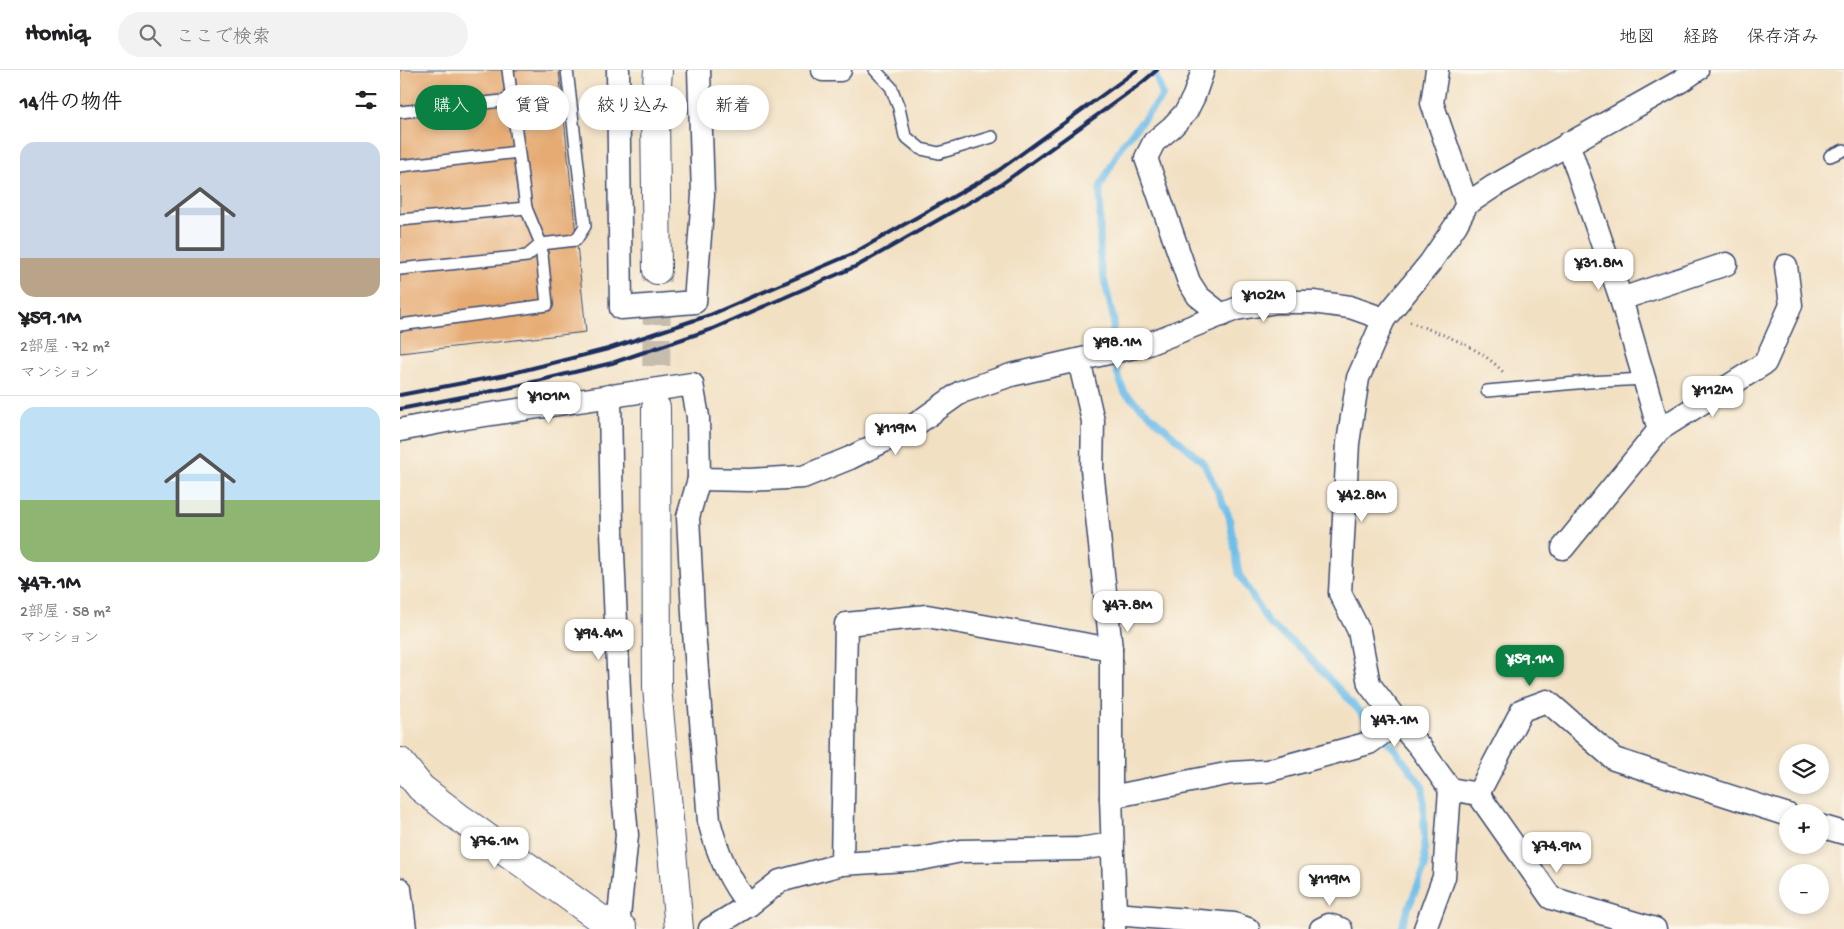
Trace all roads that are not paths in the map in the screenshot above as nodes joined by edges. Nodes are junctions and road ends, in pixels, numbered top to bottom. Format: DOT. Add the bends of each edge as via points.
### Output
graph roads {
  1 [pos="508,70"];
  2 [pos="567,70"];
  3 [pos="618,70"];
  4 [pos="658,70"];
  5 [pos="700,70"];
  6 [pos="823,70"];
  7 [pos="840,70"];
  8 [pos="875,70"];
  9 [pos="1202,70"];
  10 [pos="1437,70"];
  11 [pos="1697,70"];
  12 [pos="510,85"];
  13 [pos="497,102"];
  14 [pos="400,112"];
  15 [pos="515,130"];
  16 [pos="992,137"];
  17 [pos="1568,143"];
  18 [pos="1844,150"];
  19 [pos="518,152"];
  20 [pos="1830,156"];
  21 [pos="400,166"];
  22 [pos="1467,204"];
  23 [pos="526,208"];
  24 [pos="400,220"];
  25 [pos="541,244"];
  26 [pos="1726,264"];
  27 [pos="1786,266"];
  28 [pos="400,269"];
  29 [pos="657,270"];
  30 [pos="1621,299"];
  31 [pos="1222,315"];
  32 [pos="1386,317"];
  33 [pos="400,325"];
  34 [pos="1079,360"];
  35 [pos="1644,379"];
  36 [pos="1487,391"];
  37 [pos="610,396"];
  38 [pos="656,408"];
  39 [pos="400,430"];
  40 [pos="1659,430"];
  41 [pos="699,479"];
  42 [pos="1564,548"];
  43 [pos="1111,649"];
  44 [pos="1398,722"];
  45 [pos="400,762"];
  46 [pos="1450,789"];
  47 [pos="1478,794"];
  48 [pos="1111,797"];
  49 [pos="1779,812"];
  50 [pos="1829,829"];
  51 [pos="1844,833"];
  52 [pos="1112,844"];
  53 [pos="842,864"];
  54 [pos="400,889"];
  55 [pos="749,905"];
  56 [pos="1114,922"];
  57 [pos="609,926"];
  58 [pos="405,929"];
  59 [pos="679,929"];
  60 [pos="710,929"];
  61 [pos="1248,929"];
  62 [pos="1321,929"];
  63 [pos="1342,929"];
  64 [pos="1425,929"];
  65 [pos="1654,929"];
  1 -- 12 [label="lane"];
  2 -- 25 [label="lane" via="585,226 576,240"];
  3 -- 5 [label="street" via="621,308 695,302 703,195"];
  4 -- 29 [label="street" via="655,115"];
  6 -- 7 [label="street"];
  8 -- 16 [label="lane" via="892,87 905,136 921,149 939,153"];
  9 -- 31 [label="street" via="1186,112 1154,142 1146,158 1189,282 1198,296"];
  10 -- 22 [label="street" via="1432,104"];
  11 -- 17 [label="street"];
  13 -- 14 [label="lane"];
  15 -- 19 [label="lane"];
  17 -- 22 [label="street"];
  17 -- 30 [label="street"];
  18 -- 20 [label="lane"];
  19 -- 21 [label="lane"];
  19 -- 23 [label="lane"];
  22 -- 32 [label="street" via="1430,262"];
  23 -- 24 [label="lane"];
  23 -- 25 [label="lane"];
  25 -- 28 [label="lane" via="527,256"];
  25 -- 33 [label="lane" via="547,305"];
  26 -- 30 [label="street"];
  27 -- 40 [label="street" via="1791,305 1765,363"];
  30 -- 35 [label="street"];
  31 -- 32 [label="street" via="1236,309 1276,302 1313,302 1350,307"];
  31 -- 34 [label="street" via="1148,344"];
  32 -- 44 [label="street" via="1358,378 1349,434 1340,593 1359,631 1369,684"];
  34 -- 41 [label="street" via="1011,375 961,392 912,427 803,477"];
  34 -- 43 [label="street" via="1093,422 1092,469"];
  35 -- 36 [label="lane"];
  35 -- 40 [label="street"];
  37 -- 39 [label="street"];
  37 -- 41 [label="street" via="692,384 698,417"];
  37 -- 57 [label="street" via="613,550 628,835"];
  38 -- 59 [label="street" via="657,687"];
  40 -- 42 [label="street"];
  41 -- 55 [label="street" via="688,517 709,822 717,851 739,894"];
  43 -- 48 [label="street"];
  43 -- 53 [label="street" via="927,616 846,624"];
  44 -- 46 [label="street"];
  44 -- 48 [label="street" via="1369,743 1267,771 1231,773"];
  45 -- 57 [label="street" via="420,788"];
  46 -- 47 [label="street"];
  46 -- 64 [label="street" via="1444,877"];
  47 -- 49 [label="street" via="1522,710 1546,701 1614,759"];
  47 -- 65 [label="street" via="1551,898"];
  48 -- 52 [label="street"];
  50 -- 51 [label="street"];
  52 -- 53 [label="street" via="1079,850 961,851 921,859"];
  52 -- 56 [label="street"];
  53 -- 55 [label="street" via="780,881"];
  54 -- 58 [label="street"];
  55 -- 60 [label="street"];
  56 -- 61 [label="street" via="1234,924"];
  62 -- 63 [label="street" via="1329,925"];
}
